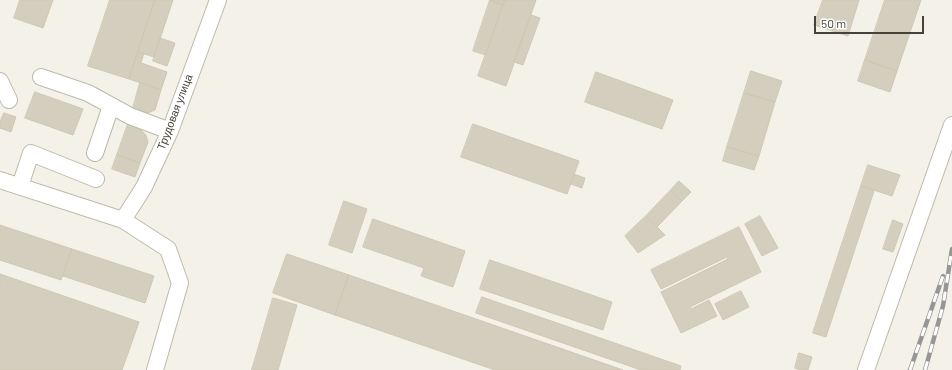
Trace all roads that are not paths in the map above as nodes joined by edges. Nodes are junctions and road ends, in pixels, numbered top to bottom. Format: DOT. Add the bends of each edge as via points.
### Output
graph roads {
  1 [pos="218,0"];
  2 [pos="41,77"];
  3 [pos="0,81"];
  4 [pos="9,100"];
  5 [pos="111,106"];
  6 [pos="952,125"];
  7 [pos="170,131"];
  8 [pos="95,153"];
  9 [pos="96,179"];
  10 [pos="0,180"];
  11 [pos="20,186"];
  12 [pos="123,220"];
  13 [pos="155,370"];
  14 [pos="866,370"];
  1 -- 7 [label="street, Трудовая улица"];
  2 -- 5 [label="street" via="88,93"];
  3 -- 4 [label="street"];
  5 -- 7 [label="street"];
  5 -- 8 [label="street"];
  6 -- 14 [label="street"];
  7 -- 12 [label="street, Трудовая улица" via="144,187"];
  9 -- 11 [label="street" via="31,153"];
  10 -- 11 [label="street"];
  11 -- 12 [label="street"];
  12 -- 13 [label="street" via="168,249 180,283"];
}
